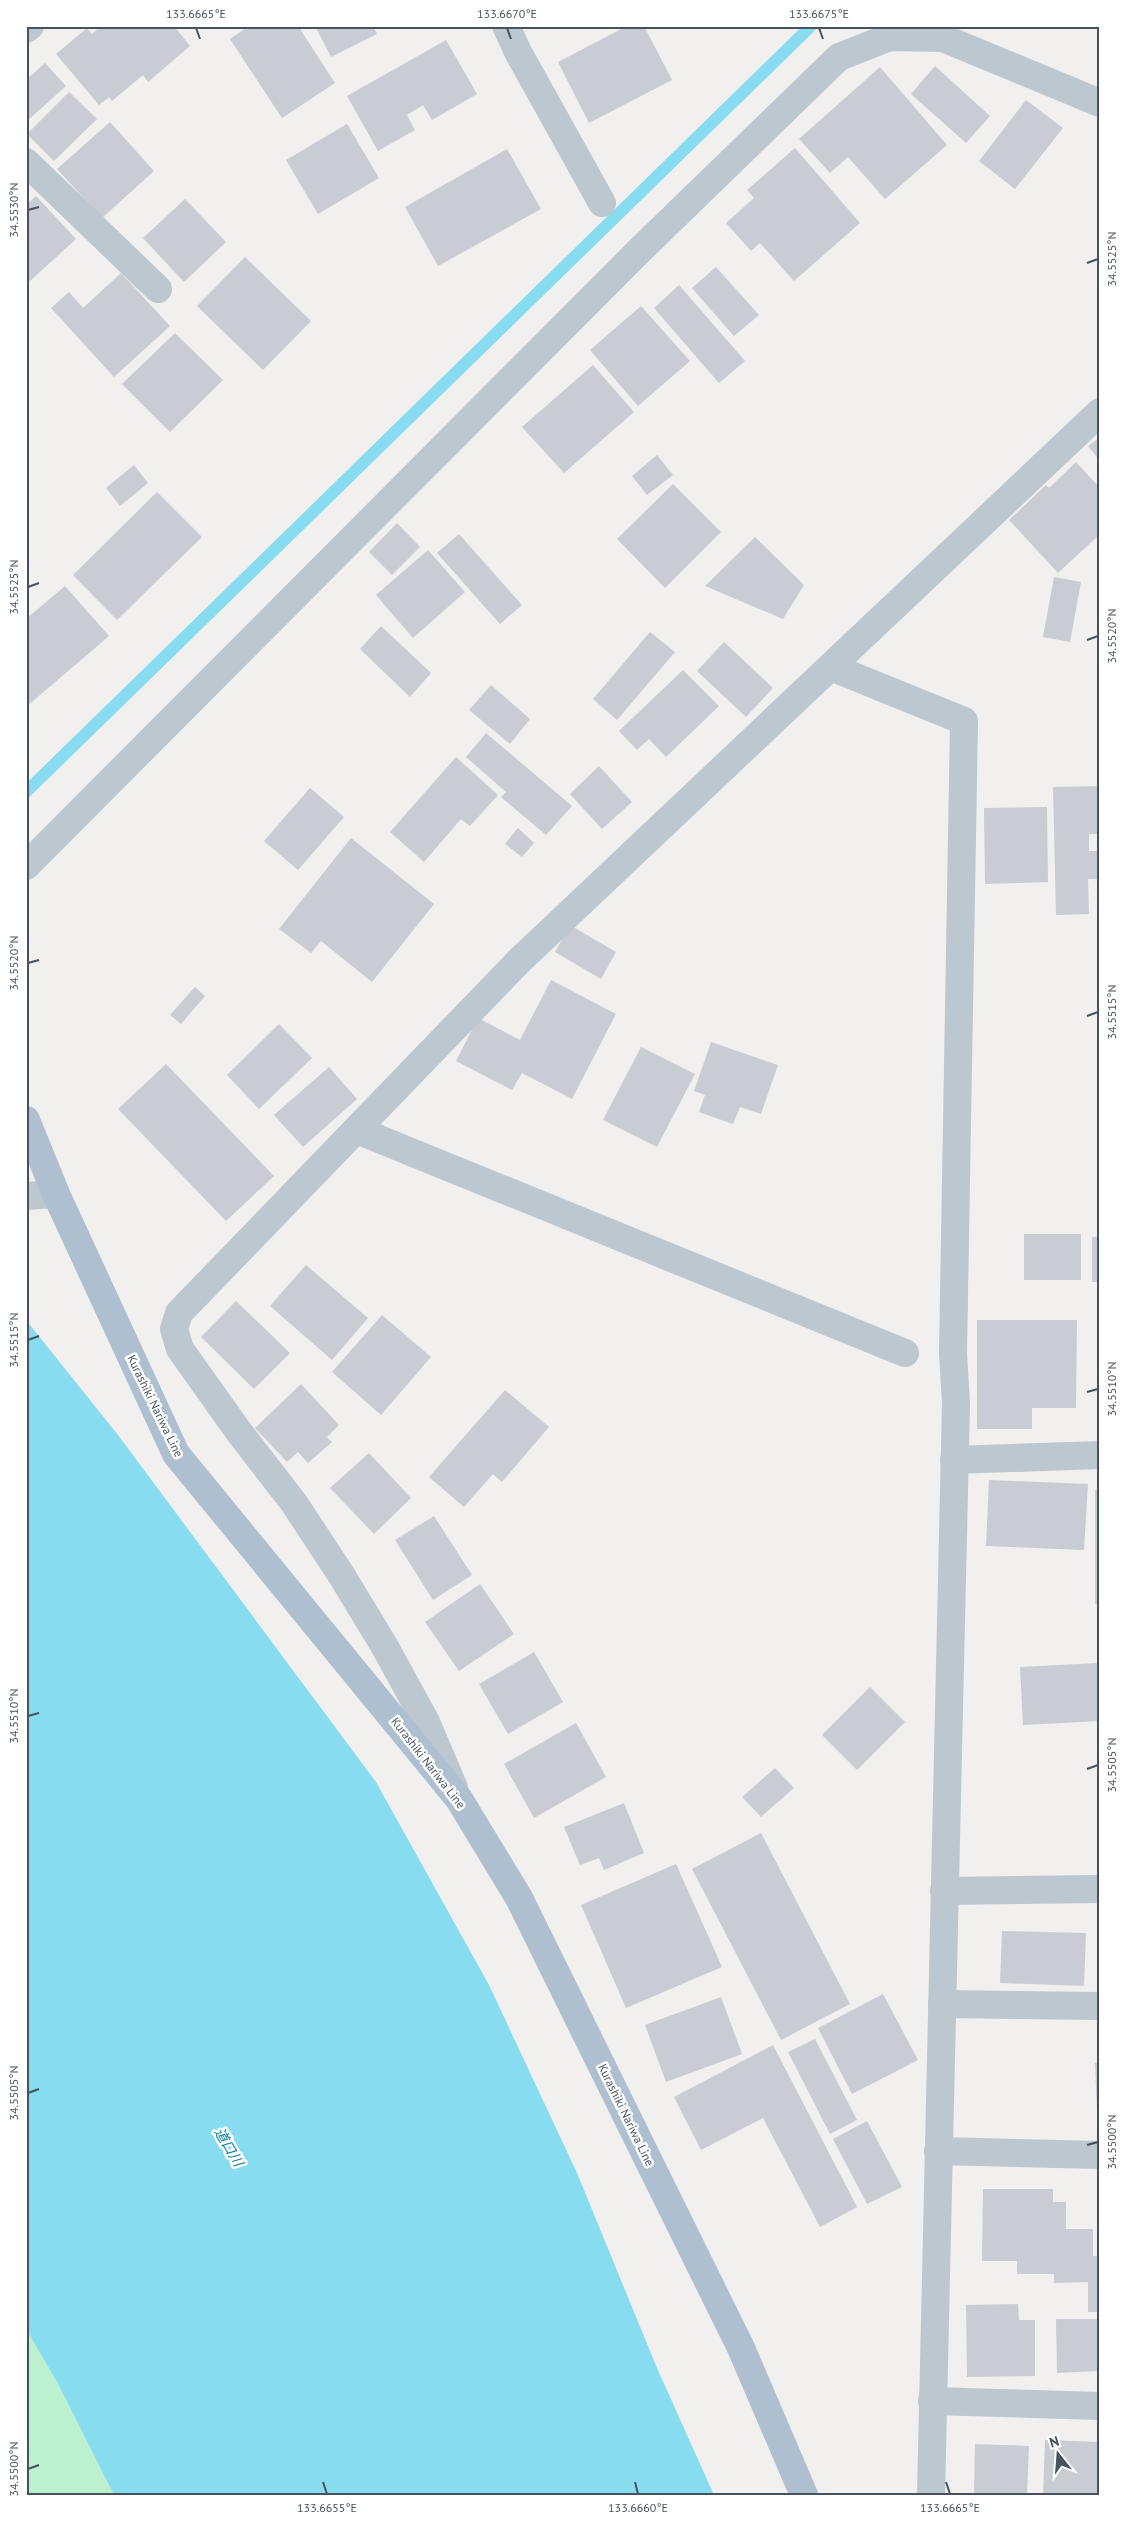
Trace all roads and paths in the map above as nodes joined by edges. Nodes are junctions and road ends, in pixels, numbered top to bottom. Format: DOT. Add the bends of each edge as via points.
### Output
graph roads {
  1 [pos="30,26"];
  2 [pos="506,26"];
  3 [pos="26,29"];
  4 [pos="1100,103"];
  5 [pos="26,162"];
  6 [pos="602,203"];
  7 [pos="158,289"];
  8 [pos="1100,412"];
  9 [pos="831,667"];
  10 [pos="26,866"];
  11 [pos="26,1120"];
  12 [pos="357,1130"];
  13 [pos="56,1194"];
  14 [pos="26,1196"];
  15 [pos="905,1353"];
  16 [pos="1100,1455"];
  17 [pos="954,1460"];
  18 [pos="459,1799"];
  19 [pos="1100,1889"];
  20 [pos="944,1891"];
  21 [pos="942,2004"];
  22 [pos="1100,2006"];
  23 [pos="938,2151"];
  24 [pos="1100,2155"];
  25 [pos="932,2401"];
  26 [pos="1100,2406"];
  27 [pos="804,2495"];
  28 [pos="931,2495"];
  1 -- 3 [label="street"];
  2 -- 6 [label="street"];
  4 -- 10 [label="street" via="943,38 890,37 839,57 637,253"];
  5 -- 7 [label="street"];
  8 -- 9 [label="street"];
  9 -- 12 [label="street" via="519,961"];
  9 -- 17 [label="street" via="964,721 953,1344"];
  11 -- 13 [label="main road, Kurashiki Nariwa Line"];
  12 -- 15 [label="street"];
  12 -- 18 [label="street" via="178,1313 174,1329 180,1349 294,1503 380,1639 426,1722"];
  13 -- 14 [label="street"];
  13 -- 18 [label="main road, Kurashiki Nariwa Line" via="176,1454"];
  16 -- 17 [label="street"];
  17 -- 20 [label="street"];
  18 -- 27 [label="main road, Kurashiki Nariwa Line" via="519,1898 741,2348"];
  19 -- 20 [label="street"];
  20 -- 21 [label="street"];
  21 -- 22 [label="street"];
  21 -- 23 [label="street"];
  23 -- 24 [label="street"];
  23 -- 25 [label="street"];
  25 -- 26 [label="street"];
  25 -- 28 [label="street"];
}
